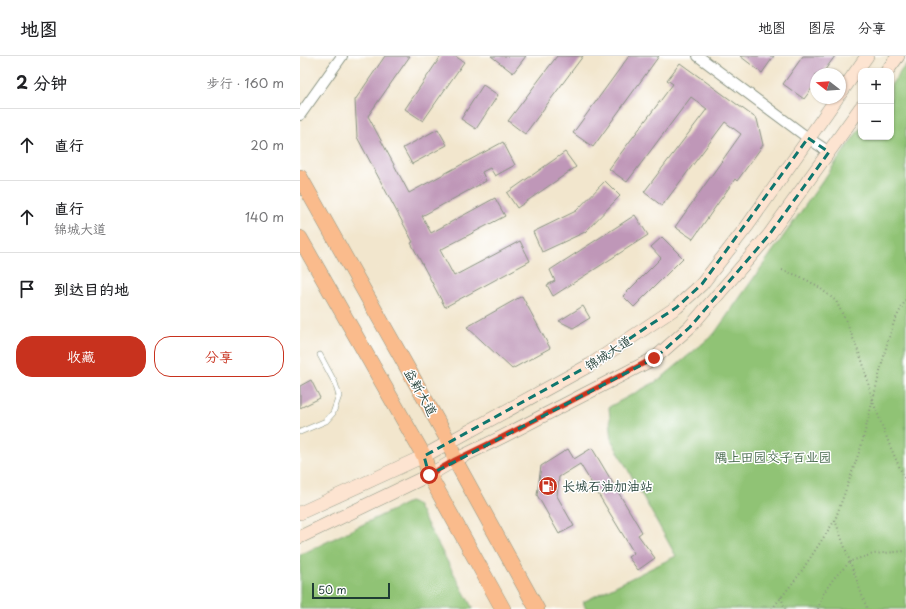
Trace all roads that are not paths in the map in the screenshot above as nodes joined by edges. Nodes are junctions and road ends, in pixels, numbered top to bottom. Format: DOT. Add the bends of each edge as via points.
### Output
graph roads {
  1 [pos="342,56"];
  2 [pos="698,56"];
  3 [pos="867,56"];
  4 [pos="898,56"];
  5 [pos="889,68"];
  6 [pos="846,86"];
  7 [pos="833,104"];
  8 [pos="858,111"];
  9 [pos="300,115"];
  10 [pos="808,138"];
  11 [pos="829,152"];
  12 [pos="300,177"];
  13 [pos="300,238"];
  14 [pos="320,355"];
  15 [pos="300,432"];
  16 [pos="449,442"];
  17 [pos="424,456"];
  18 [pos="455,460"];
  19 [pos="429,475"];
  20 [pos="300,513"];
  21 [pos="300,537"];
  22 [pos="503,609"];
  23 [pos="537,609"];
  1 -- 9 [label="street"];
  2 -- 10 [label="street"];
  3 -- 6 [label="main road"];
  4 -- 5 [label="main road"];
  7 -- 10 [label="main road, 锦城大道"];
  8 -- 11 [label="main road, 锦城大道"];
  10 -- 11 [label="street"];
  10 -- 16 [label="main road, 锦城大道" via="744,231 702,284 677,307 590,365"];
  11 -- 18 [label="main road, 锦城大道" via="769,235 690,327 654,358"];
  12 -- 16 [label="main road, 益新大道"];
  13 -- 17 [label="main road"];
  14 -- 15 [label="lane" via="339,396 333,413 326,421"];
  16 -- 17 [label="main road, 锦城大道"];
  16 -- 18 [label="main road, 益新大道"];
  17 -- 19 [label="main road"];
  17 -- 20 [label="main road, 锦城大道"];
  18 -- 19 [label="main road, 锦城大道"];
  18 -- 23 [label="main road, 益新大道"];
  19 -- 21 [label="main road, 锦城大道"];
  19 -- 22 [label="main road"];
}
